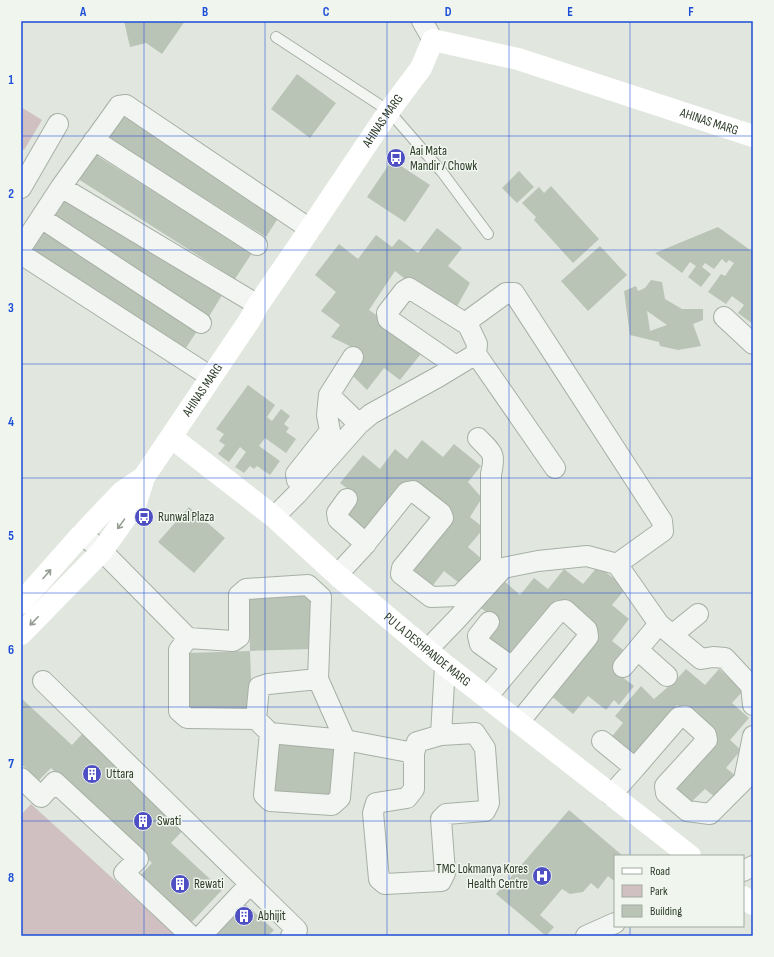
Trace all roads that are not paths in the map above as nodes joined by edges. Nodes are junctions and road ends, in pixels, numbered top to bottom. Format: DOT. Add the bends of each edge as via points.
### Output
graph roads {
  1 [pos="422,21"];
  2 [pos="276,37"];
  3 [pos="433,40"];
  4 [pos="389,112"];
  5 [pos="58,124"];
  6 [pos="753,136"];
  7 [pos="94,140"];
  8 [pos="26,164"];
  9 [pos="61,187"];
  10 [pos="21,188"];
  11 [pos="41,218"];
  12 [pos="310,229"];
  13 [pos="488,234"];
  14 [pos="257,244"];
  15 [pos="21,248"];
  16 [pos="21,254"];
  17 [pos="258,305"];
  18 [pos="724,317"];
  19 [pos="202,323"];
  20 [pos="468,325"];
  21 [pos="753,344"];
  22 [pos="476,354"];
  23 [pos="353,357"];
  24 [pos="456,366"];
  25 [pos="211,377"];
  26 [pos="329,395"];
  27 [pos="359,424"];
  28 [pos="171,437"];
  29 [pos="478,438"];
  30 [pos="555,468"];
  31 [pos="144,477"];
  32 [pos="303,486"];
  33 [pos="347,499"];
  34 [pos="274,516"];
  35 [pos="82,534"];
  36 [pos="366,544"];
  37 [pos="102,550"];
  38 [pos="617,564"];
  39 [pos="339,576"];
  40 [pos="321,597"];
  41 [pos="21,603"];
  42 [pos="698,614"];
  43 [pos="489,622"];
  44 [pos="666,630"];
  45 [pos="21,634"];
  46 [pos="188,638"];
  47 [pos="427,650"];
  48 [pos="638,650"];
  49 [pos="445,665"];
  50 [pos="512,667"];
  51 [pos="623,667"];
  52 [pos="667,676"];
  53 [pos="318,679"];
  54 [pos="44,681"];
  55 [pos="487,698"];
  56 [pos="753,705"];
  57 [pos="519,722"];
  58 [pos="263,726"];
  59 [pos="441,735"];
  60 [pos="753,736"];
  61 [pos="345,740"];
  62 [pos="602,741"];
  63 [pos="414,754"];
  64 [pos="635,768"];
  65 [pos="21,778"];
  66 [pos="612,795"];
  67 [pos="689,855"];
  68 [pos="753,866"];
  69 [pos="744,870"];
  70 [pos="250,884"];
  71 [pos="744,898"];
  72 [pos="753,904"];
  73 [pos="614,923"];
  74 [pos="191,936"];
  75 [pos="201,936"];
  76 [pos="291,936"];
  77 [pos="586,936"];
  1 -- 3 [label="street"];
  2 -- 4 [label="lane"];
  3 -- 4 [label="street, AHINAS MARG" via="421,68"];
  3 -- 6 [label="street, AHINAS MARG" via="518,59"];
  4 -- 12 [label="street, AHINAS MARG"];
  4 -- 13 [label="lane" via="442,172"];
  5 -- 8 [label="street"];
  7 -- 9 [label="street"];
  7 -- 12 [label="street" via="119,106 126,106"];
  7 -- 14 [label="street"];
  8 -- 10 [label="street"];
  9 -- 11 [label="street"];
  9 -- 17 [label="street"];
  11 -- 15 [label="street"];
  11 -- 19 [label="street"];
  12 -- 17 [label="street, AHINAS MARG"];
  16 -- 25 [label="street"];
  17 -- 25 [label="street, AHINAS MARG"];
  18 -- 21 [label="street"];
  20 -- 22 [label="street" via="477,344"];
  20 -- 24 [label="street" via="409,288 388,313 388,319"];
  20 -- 38 [label="street" via="469,320 506,293 514,293 662,521 663,532"];
  22 -- 24 [label="street"];
  22 -- 30 [label="street"];
  23 -- 26 [label="street"];
  24 -- 27 [label="street" via="371,414"];
  25 -- 28 [label="street, AHINAS MARG"];
  26 -- 27 [label="street"];
  26 -- 32 [label="street" via="327,415 330,431 296,474 296,480"];
  27 -- 32 [label="street"];
  28 -- 31 [label="street, AHINAS MARG"];
  28 -- 34 [label="street, PU LA DESHPANDE MARG"];
  29 -- 36 [label="street" via="493,454 494,462 491,474 491,564 459,596 431,597 401,574 402,568 443,518 414,492 407,492"];
  31 -- 35 [label="street" via="122,492"];
  31 -- 37 [label="street, one-way" via="136,503"];
  32 -- 34 [label="street"];
  33 -- 36 [label="street" via="337,513 338,519"];
  34 -- 39 [label="street, PU LA DESHPANDE MARG"];
  35 -- 37 [label="street"];
  41 -- 35 [label="street, one-way"];
  36 -- 39 [label="street"];
  37 -- 45 [label="street, one-way"];
  37 -- 46 [label="street"];
  38 -- 44 [label="street"];
  38 -- 47 [label="street" via="587,556 503,568"];
  39 -- 40 [label="street"];
  39 -- 47 [label="street, PU LA DESHPANDE MARG"];
  40 -- 46 [label="street" via="308,585 246,589 239,595 239,637 233,642"];
  40 -- 53 [label="street"];
  42 -- 44 [label="street"];
  43 -- 50 [label="street" via="478,636 480,644"];
  44 -- 48 [label="street"];
  44 -- 56 [label="street" via="701,659 725,658 751,686"];
  46 -- 58 [label="street" via="179,650 179,711 187,718"];
  47 -- 49 [label="street, PU LA DESHPANDE MARG"];
  48 -- 51 [label="street"];
  48 -- 52 [label="street"];
  49 -- 55 [label="street, PU LA DESHPANDE MARG"];
  49 -- 59 [label="street"];
  50 -- 55 [label="street"];
  50 -- 57 [label="street" via="559,611 565,610 587,630 588,637"];
  53 -- 58 [label="street" via="259,687"];
  53 -- 61 [label="street"];
  54 -- 70 [label="street"];
  55 -- 57 [label="street, PU LA DESHPANDE MARG"];
  57 -- 66 [label="street, PU LA DESHPANDE MARG"];
  58 -- 61 [label="street"];
  58 -- 61 [label="street" via="264,794 270,801 332,805 340,798"];
  59 -- 63 [label="street" via="417,742"];
  59 -- 63 [label="street" via="475,733 485,748 490,803 485,811 446,814 441,819 445,873 441,881 386,884 379,879 373,813 376,803 407,798 414,789"];
  60 -- 64 [label="street" via="744,780 710,814 687,811 666,793 665,786 708,740 706,735 685,716 679,717"];
  61 -- 63 [label="street"];
  62 -- 64 [label="street"];
  64 -- 66 [label="street"];
  65 -- 74 [label="street" via="41,797 55,782 138,859 124,874"];
  66 -- 67 [label="street, PU LA DESHPANDE MARG"];
  68 -- 69 [label="street"];
  70 -- 75 [label="street"];
  70 -- 76 [label="street" via="297,930"];
  71 -- 72 [label="street"];
  73 -- 77 [label="street"];
}
